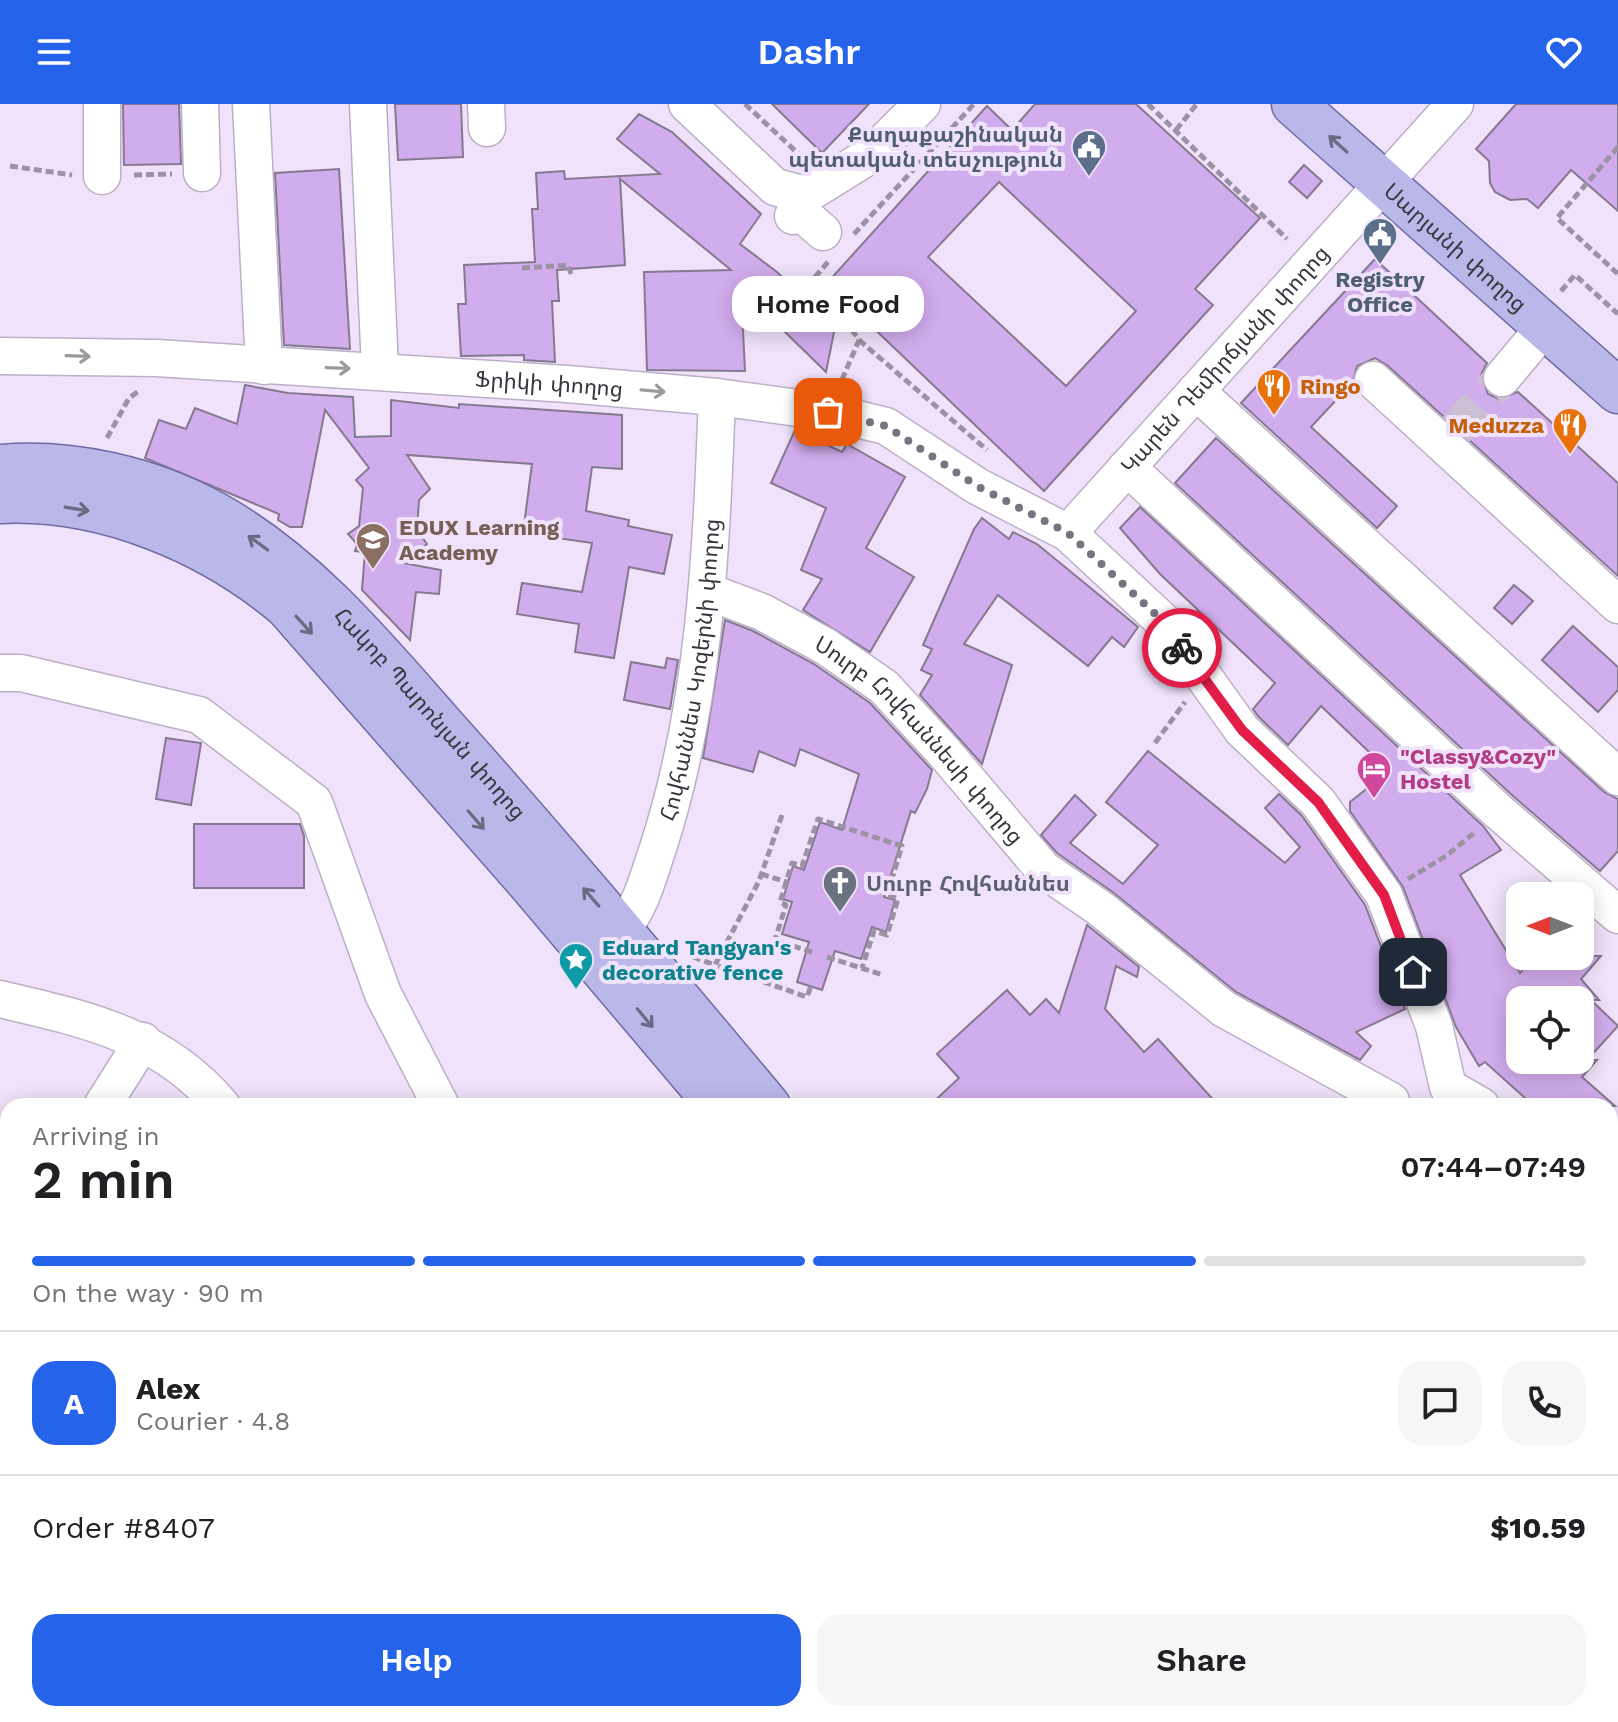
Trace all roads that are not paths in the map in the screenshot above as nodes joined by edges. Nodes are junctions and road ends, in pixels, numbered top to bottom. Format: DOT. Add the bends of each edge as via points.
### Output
graph roads {
  1 [pos="102,104"];
  2 [pos="200,104"];
  3 [pos="251,104"];
  4 [pos="368,104"];
  5 [pos="687,104"];
  6 [pos="922,104"];
  7 [pos="1294,104"];
  8 [pos="1455,104"];
  9 [pos="202,173"];
  10 [pos="102,176"];
  11 [pos="1382,184"];
  12 [pos="1553,310"];
  13 [pos="0,356"];
  14 [pos="264,366"];
  15 [pos="380,369"];
  16 [pos="1502,378"];
  17 [pos="1373,380"];
  18 [pos="1196,391"];
  19 [pos="1618,391"];
  20 [pos="717,397"];
  21 [pos="0,467"];
  22 [pos="1127,467"];
  23 [pos="0,501"];
  24 [pos="1068,533"];
  25 [pos="709,592"];
  26 [pos="1616,599"];
  27 [pos="0,673"];
  28 [pos="1618,777"];
  29 [pos="1618,915"];
  30 [pos="620,931"];
  31 [pos="0,999"];
  32 [pos="143,1041"];
  33 [pos="1448,1087"];
  34 [pos="107,1098"];
  35 [pos="216,1098"];
  36 [pos="437,1098"];
  37 [pos="712,1098"];
  38 [pos="761,1098"];
  39 [pos="1378,1098"];
  40 [pos="1397,1098"];
  41 [pos="1467,1098"];
  1 -- 10 [label="street"];
  2 -- 9 [label="street"];
  3 -- 14 [label="street"];
  4 -- 15 [label="street"];
  5 -- 6 [label="street" via="775,187 817,217"];
  11 -- 7 [label="main road, Սարյանի փողոց, one-way"];
  8 -- 11 [label="street, Կարեն Դեմիրճյանի փողոց"];
  11 -- 12 [label="main road, Սարյանի փողոց"];
  11 -- 18 [label="street, Կարեն Դեմիրճյանի փողոց"];
  12 -- 16 [label="street"];
  12 -- 19 [label="main road, Սարյանի փողոց"];
  13 -- 14 [label="street, Ֆրիկի փողոց, one-way"];
  14 -- 15 [label="street, Ֆրիկի փողոց, one-way"];
  15 -- 20 [label="street, Ֆրիկի փողոց, one-way"];
  17 -- 26 [label="street" via="1448,437"];
  18 -- 22 [label="street, Կարեն Դեմիրճյանի փողոց"];
  18 -- 28 [label="street"];
  20 -- 24 [label="street, Ֆրիկի փողոց" via="886,426 977,486"];
  20 -- 25 [label="street, Հովհաննես Կոզերնի փողոց"];
  30 -- 21 [label="main road, Հակոբ Պարոնյան փողոց, one-way" via="348,621 266,548 214,514 126,479 56,467"];
  22 -- 24 [label="street, Կարեն Դեմիրճյանի փողոց"];
  22 -- 29 [label="street" via="1499,812"];
  23 -- 37 [label="main road, Հակոբ Պարոնյան փողոց, one-way" via="73,508 158,528 267,588 391,722"];
  24 -- 33 [label="street, Ֆրիկի փողոց" via="1166,624 1242,730 1318,802 1384,895 1434,1026"];
  25 -- 30 [label="street, Հովհաննես Կոզերնի փողոց" via="679,782 643,892"];
  25 -- 39 [label="street, Սուրբ Հովհաննեսի փողոց" via="812,639 884,687 1043,869 1224,1009"];
  27 -- 36 [label="street" via="21,673 199,715 314,802 383,994"];
  30 -- 38 [label="main road, Հակոբ Պարոնյան փողոց"];
  31 -- 32 [label="street" via="100,1023"];
  32 -- 34 [label="street"];
  32 -- 35 [label="street"];
  33 -- 40 [label="street, Սուրբ Հովհաննեսի փողոց" via="1415,1086"];
  33 -- 41 [label="street"];
}
